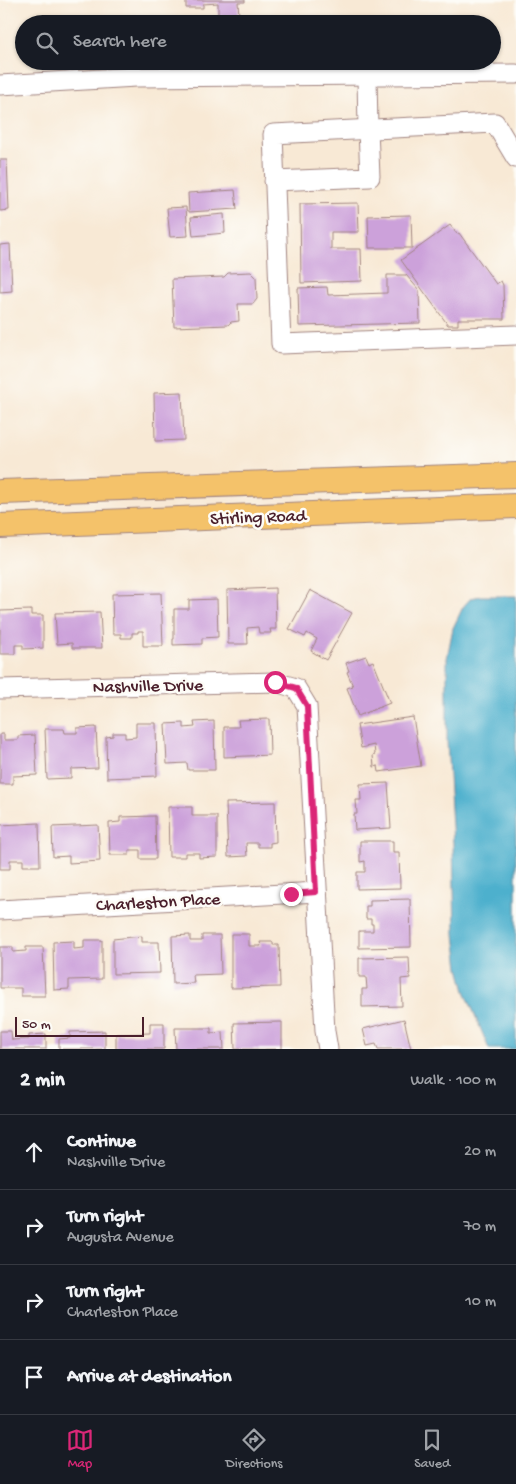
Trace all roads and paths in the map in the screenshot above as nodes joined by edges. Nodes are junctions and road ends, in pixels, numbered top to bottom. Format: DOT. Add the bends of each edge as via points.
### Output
graph roads {
  1 [pos="516,74"];
  2 [pos="367,76"];
  3 [pos="0,85"];
  4 [pos="368,129"];
  5 [pos="516,158"];
  6 [pos="274,182"];
  7 [pos="516,335"];
  8 [pos="516,475"];
  9 [pos="0,492"];
  10 [pos="516,506"];
  11 [pos="0,526"];
  12 [pos="0,689"];
  13 [pos="316,892"];
  14 [pos="0,910"];
  15 [pos="328,1049"];
  1 -- 2 [label="street"];
  2 -- 3 [label="street" via="136,78"];
  2 -- 4 [label="street"];
  4 -- 5 [label="street" via="495,123"];
  4 -- 6 [label="street" via="272,134"];
  4 -- 6 [label="street" via="370,177"];
  6 -- 7 [label="street" via="281,344"];
  8 -- 9 [label="main road, Stirling Road"];
  10 -- 11 [label="main road, Stirling Road"];
  12 -- 13 [label="street, Nashville Drive" via="275,682 296,688 307,706"];
  13 -- 14 [label="street, Charleston Place"];
  13 -- 15 [label="street"];
}
